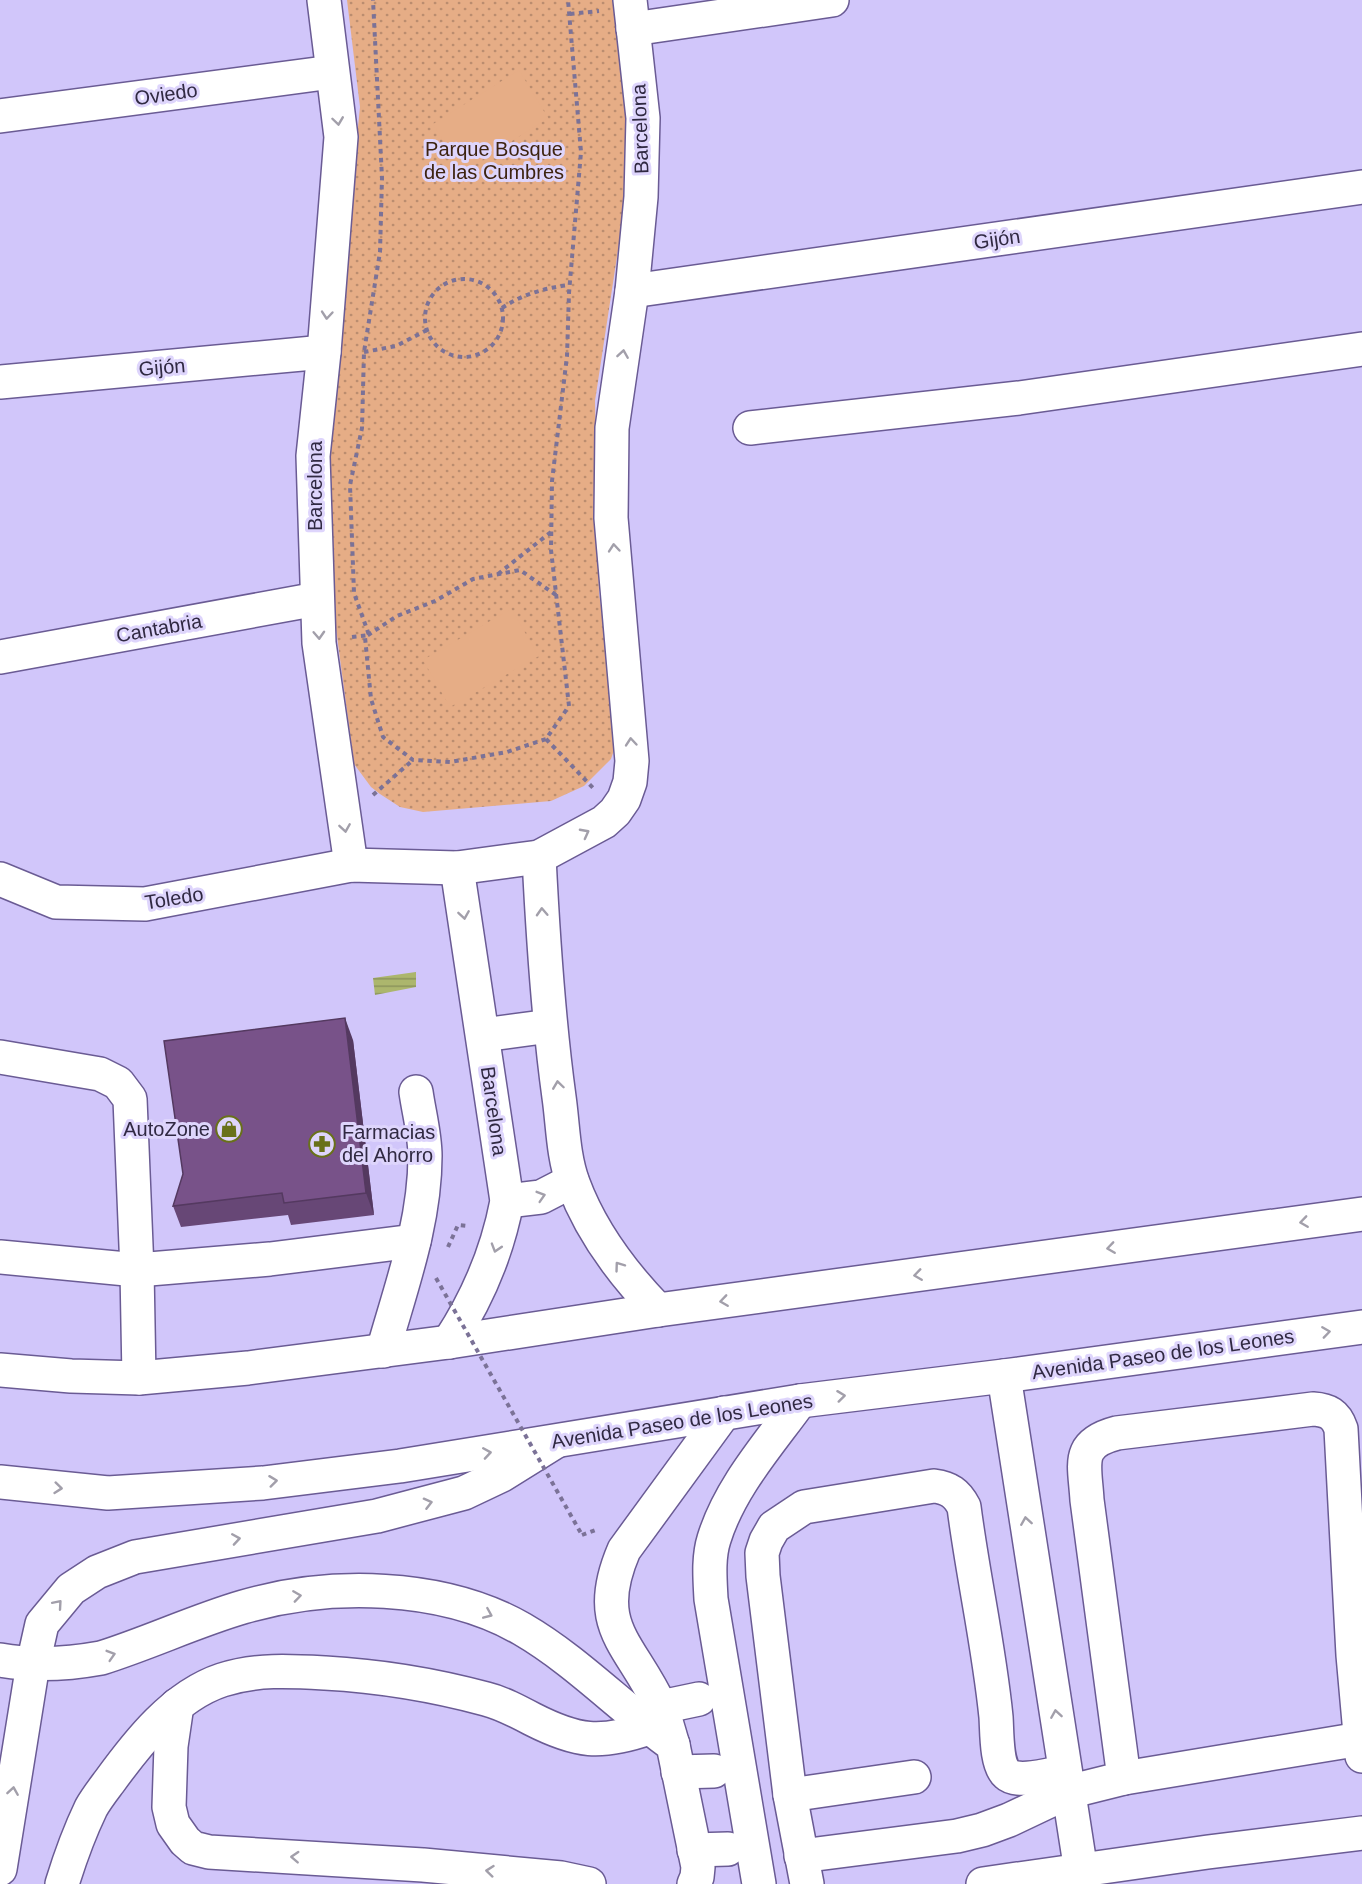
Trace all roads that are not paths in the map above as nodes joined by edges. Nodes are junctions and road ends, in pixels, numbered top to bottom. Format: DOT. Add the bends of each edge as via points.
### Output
graph roads {
  1 [pos="324,0"];
  2 [pos="832,0"];
  3 [pos="631,14"];
  4 [pos="332,72"];
  5 [pos="0,116"];
  6 [pos="1362,188"];
  7 [pos="633,291"];
  8 [pos="1362,349"];
  9 [pos="324,352"];
  10 [pos="0,382"];
  11 [pos="750,428"];
  12 [pos="317,600"];
  13 [pos="0,657"];
  14 [pos="539,857"];
  15 [pos="351,865"];
  16 [pos="457,868"];
  17 [pos="0,879"];
  18 [pos="550,1026"];
  19 [pos="483,1035"];
  20 [pos="0,1057"];
  21 [pos="416,1092"];
  22 [pos="572,1181"];
  23 [pos="507,1201"];
  24 [pos="1362,1214"];
  25 [pos="414,1241"];
  26 [pos="0,1257"];
  27 [pos="137,1270"];
  28 [pos="658,1310"];
  29 [pos="1362,1326"];
  30 [pos="449,1342"];
  31 [pos="383,1351"];
  32 [pos="0,1370"];
  33 [pos="1004,1376"];
  34 [pos="139,1377"];
  35 [pos="800,1401"];
  36 [pos="724,1413"];
  37 [pos="555,1442"];
  38 [pos="0,1482"];
  39 [pos="0,1660"];
  40 [pos="33,1664"];
  41 [pos="699,1699"];
  42 [pos="177,1705"];
  43 [pos="665,1738"];
  44 [pos="1361,1747"];
  45 [pos="714,1771"];
  46 [pos="914,1777"];
  47 [pos="1124,1778"];
  48 [pos="1067,1782"];
  49 [pos="790,1795"];
  50 [pos="1362,1833"];
  51 [pos="728,1849"];
  52 [pos="694,1850"];
  53 [pos="0,1869"];
  54 [pos="804,1870"];
  55 [pos="1082,1876"];
  56 [pos="62,1884"];
  57 [pos="589,1884"];
  58 [pos="694,1884"];
  59 [pos="759,1884"];
  60 [pos="983,1884"];
  1 -- 4 [label="street, Barcelona"];
  2 -- 3 [label="street"];
  3 -- 7 [label="street, Barcelona" via="643,118"];
  4 -- 5 [label="street, Oviedo"];
  4 -- 9 [label="street, Barcelona, one-way" via="341,137"];
  6 -- 7 [label="street, Gijón"];
  14 -- 7 [label="street, Barcelona, one-way" via="604,822 624,799 630,782 632,761 611,518 612,428"];
  8 -- 11 [label="street" via="1019,398"];
  9 -- 10 [label="street, Gijón"];
  9 -- 12 [label="street, Barcelona" via="313,456"];
  12 -- 13 [label="street, Cantabria"];
  12 -- 15 [label="street, Barcelona, one-way" via="319,643"];
  14 -- 16 [label="street, Barcelona"];
  18 -- 14 [label="street, one-way"];
  15 -- 16 [label="street, Barcelona"];
  15 -- 17 [label="street, Toledo" via="145,904 56,903"];
  16 -- 19 [label="street, Barcelona, one-way"];
  18 -- 19 [label="street"];
  22 -- 18 [label="street, one-way"];
  19 -- 23 [label="street, Barcelona"];
  20 -- 27 [label="street" via="100,1074 118,1083 130,1099"];
  21 -- 25 [label="street" via="425,1154"];
  23 -- 22 [label="street, one-way" via="542,1197"];
  28 -- 22 [label="street, one-way" via="608,1251"];
  23 -- 30 [label="street, Barcelona, one-way" via="487,1275"];
  24 -- 28 [label="street, one-way"];
  25 -- 27 [label="street"];
  25 -- 31 [label="street"];
  26 -- 27 [label="street"];
  27 -- 34 [label="street"];
  28 -- 30 [label="street"];
  33 -- 29 [label="street, Avenida Paseo de los Leones, one-way"];
  30 -- 31 [label="street"];
  31 -- 34 [label="street"];
  32 -- 34 [label="street"];
  35 -- 33 [label="street, Avenida Paseo de los Leones, one-way"];
  48 -- 33 [label="street, one-way"];
  35 -- 36 [label="street, Avenida Paseo de los Leones"];
  35 -- 59 [label="street" via="736,1490 714,1540 710,1569 711,1599"];
  36 -- 37 [label="street, Avenida Paseo de los Leones"];
  36 -- 43 [label="street" via="624,1550 614,1573 610,1599 614,1625"];
  38 -- 37 [label="street, Avenida Paseo de los Leones, one-way" via="108,1493 251,1484"];
  40 -- 37 [label="street, one-way" via="42,1624 71,1589 97,1572 135,1557 377,1515 464,1493"];
  39 -- 40 [label="street"];
  40 -- 43 [label="street, one-way" via="101,1658 243,1607 293,1596 351,1590 396,1591 479,1610 520,1628 552,1648"];
  53 -- 40 [label="street, one-way"];
  41 -- 43 [label="street"];
  42 -- 43 [label="street" via="221,1680 251,1673 375,1676 489,1699 578,1738"];
  42 -- 56 [label="street" via="123,1763 93,1806 74,1845"];
  57 -- 42 [label="street, one-way" via="423,1865 193,1848 173,1824 169,1807"];
  43 -- 45 [label="street"];
  43 -- 52 [label="street"];
  44 -- 47 [label="street"];
  44 -- 47 [label="street" via="1338,1420 1324,1410 1313,1409 1117,1433 1091,1445 1085,1454 1085,1467"];
  46 -- 49 [label="street"];
  47 -- 48 [label="street"];
  48 -- 49 [label="street" via="1020,1779 1004,1772 964,1507 953,1491 934,1486 804,1507 774,1527 766,1541 763,1576"];
  48 -- 54 [label="street" via="1009,1820 982,1830"];
  48 -- 55 [label="street"];
  49 -- 54 [label="street"];
  50 -- 55 [label="street"];
  51 -- 52 [label="street"];
  52 -- 58 [label="street" via="698,1867"];
  55 -- 60 [label="street"];
}
